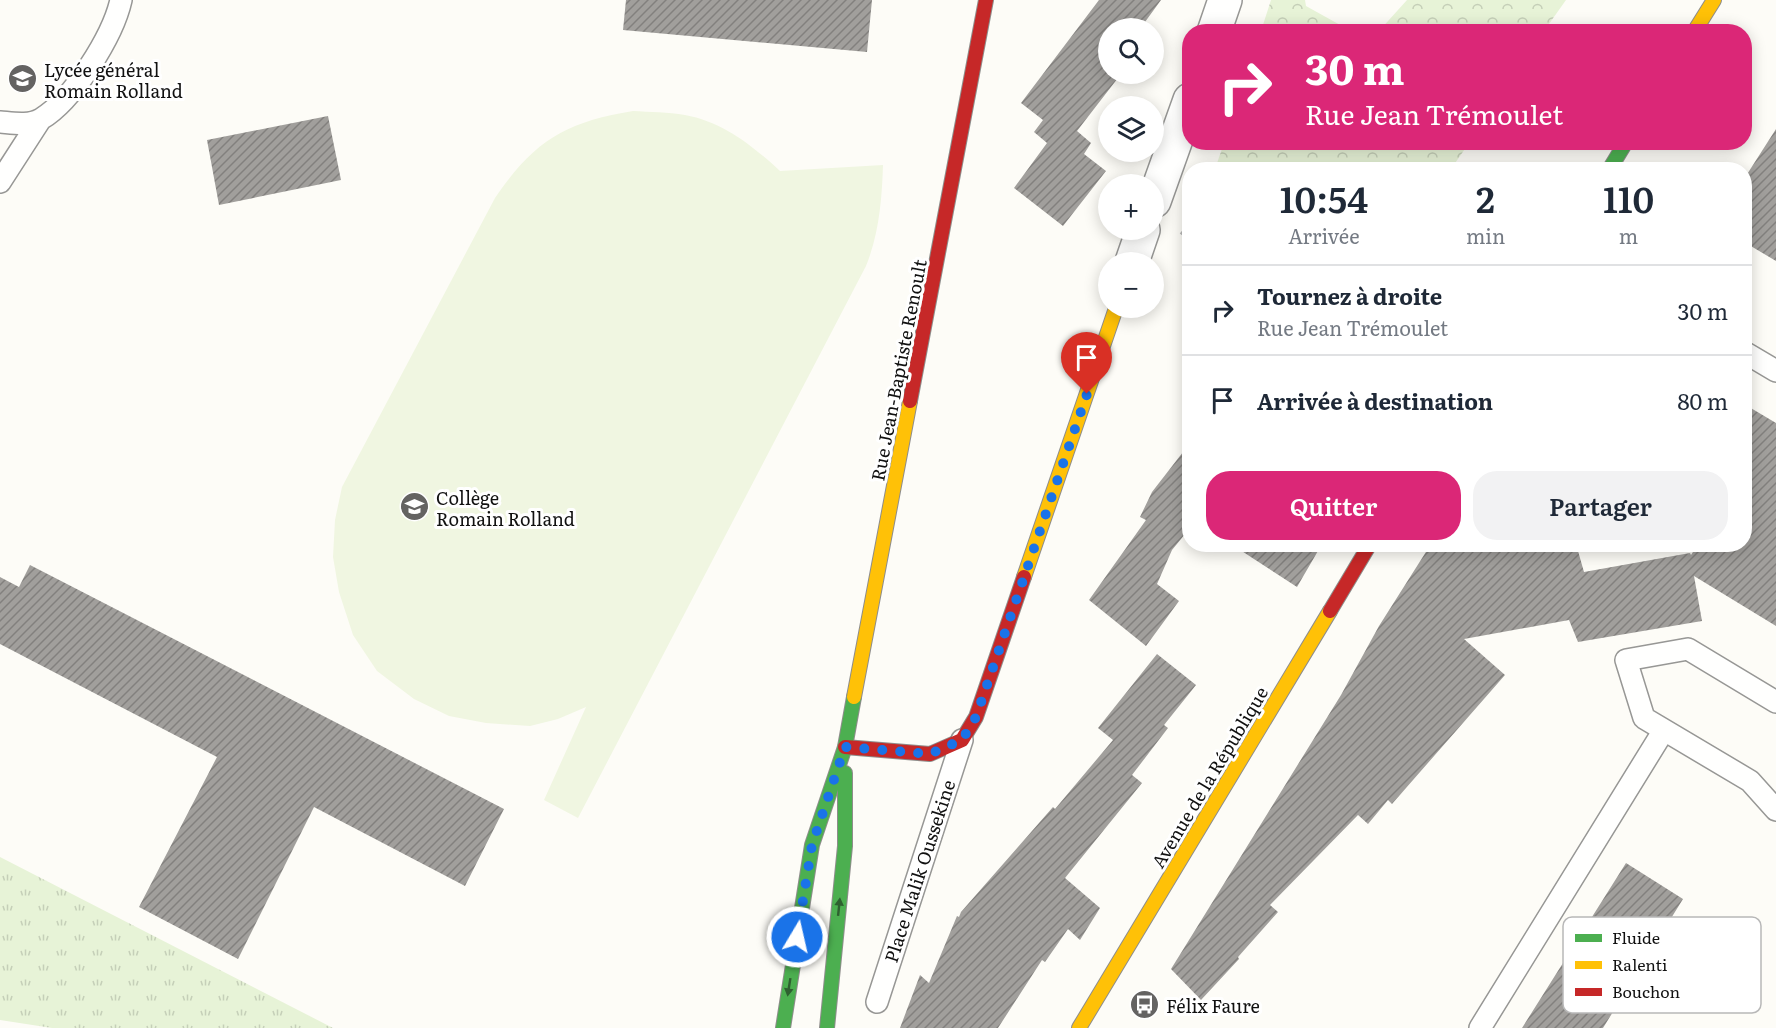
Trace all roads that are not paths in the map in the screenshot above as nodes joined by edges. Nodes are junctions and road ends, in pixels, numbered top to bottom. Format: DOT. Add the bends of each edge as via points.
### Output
graph roads {
  1 [pos="121,0"];
  2 [pos="986,0"];
  3 [pos="1225,0"];
  4 [pos="1714,0"];
  5 [pos="1217,24"];
  6 [pos="1699,24"];
  7 [pos="40,120"];
  8 [pos="0,122"];
  9 [pos="1182,122"];
  10 [pos="1164,174"];
  11 [pos="0,182"];
  12 [pos="1113,318"];
  13 [pos="1752,357"];
  14 [pos="1776,371"];
  15 [pos="1365,552"];
  16 [pos="1776,702"];
  17 [pos="1664,730"];
  18 [pos="962,740"];
  19 [pos="845,747"];
  20 [pos="1776,810"];
  21 [pos="877,1002"];
  22 [pos="783,1028"];
  23 [pos="827,1028"];
  24 [pos="1079,1028"];
  25 [pos="1480,1028"];
  1 -- 7 [label="lane" via="104,42 76,85"];
  2 -- 19 [label="main road, Rue Jean-Baptiste Renoult"];
  3 -- 5 [label="street"];
  4 -- 6 [label="main road"];
  7 -- 8 [label="lane" via="25,124"];
  7 -- 11 [label="lane"];
  9 -- 10 [label="street"];
  12 -- 18 [label="main road" via="976,717"];
  13 -- 14 [label="lane"];
  15 -- 24 [label="main road, Avenue de la République"];
  16 -- 17 [label="lane" via="1688,649 1626,660 1644,718"];
  17 -- 20 [label="lane" via="1750,781"];
  17 -- 25 [label="lane"];
  18 -- 19 [label="main road" via="930,754"];
  18 -- 21 [label="lane, Place Malik Oussekine"];
  19 -- 22 [label="main road, Rue Jean-Baptiste Renoult, one-way" via="812,845"];
  23 -- 19 [label="main road, Rue Jean-Baptiste Renoult, one-way" via="845,846"];
}
